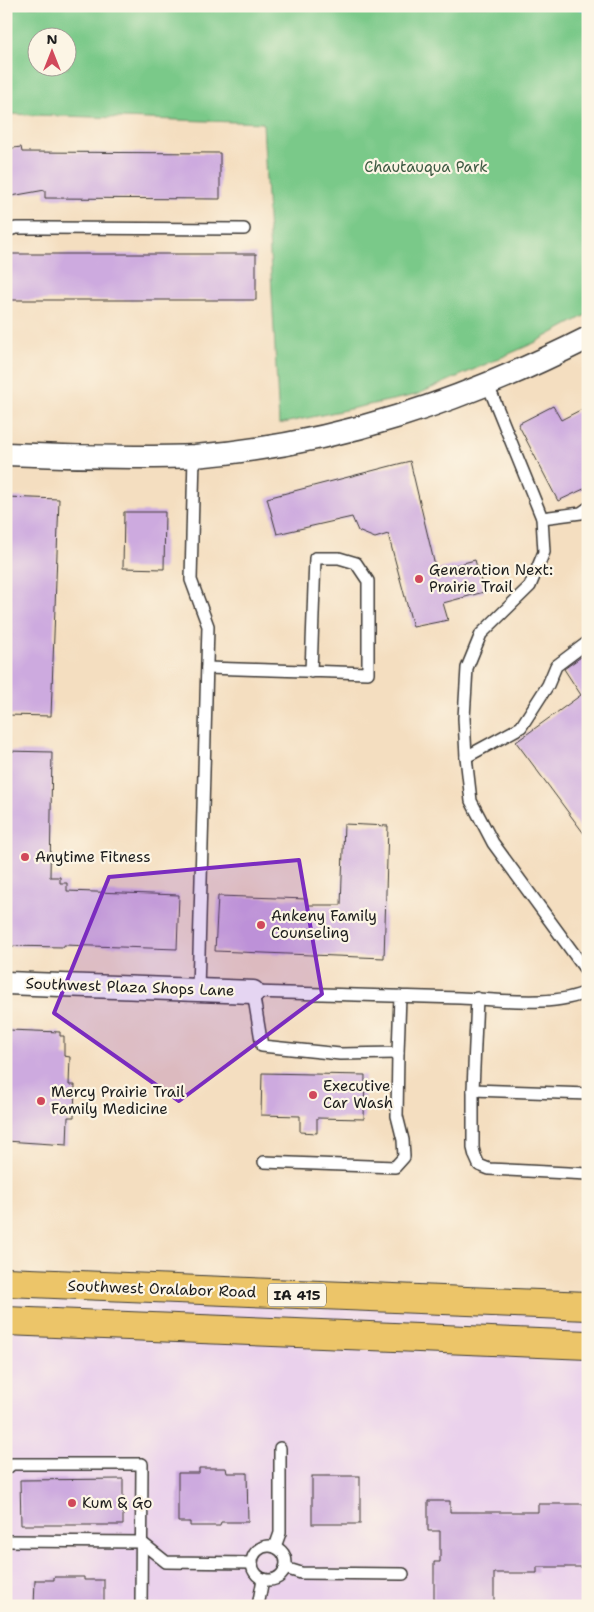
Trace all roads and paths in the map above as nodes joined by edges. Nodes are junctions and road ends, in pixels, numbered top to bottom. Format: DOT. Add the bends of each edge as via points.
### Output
graph roads {
  1 [pos="244,229"];
  2 [pos="6,231"];
  3 [pos="588,338"];
  4 [pos="488,385"];
  5 [pos="6,454"];
  6 [pos="194,456"];
  7 [pos="588,508"];
  8 [pos="542,518"];
  9 [pos="588,642"];
  10 [pos="207,668"];
  11 [pos="311,672"];
  12 [pos="466,757"];
  13 [pos="588,973"];
  14 [pos="6,983"];
  15 [pos="198,990"];
  16 [pos="588,991"];
  17 [pos="253,992"];
  18 [pos="400,996"];
  19 [pos="477,998"];
  20 [pos="398,1053"];
  21 [pos="473,1090"];
  22 [pos="588,1094"];
  23 [pos="264,1162"];
  24 [pos="588,1174"];
  25 [pos="6,1282"];
  26 [pos="588,1306"];
  27 [pos="6,1321"];
  28 [pos="588,1345"];
  29 [pos="280,1448"];
  30 [pos="6,1469"];
  31 [pos="6,1541"];
  32 [pos="141,1542"];
  33 [pos="275,1547"];
  34 [pos="252,1563"];
  35 [pos="286,1568"];
  36 [pos="403,1574"];
  37 [pos="263,1579"];
  38 [pos="141,1606"];
  39 [pos="258,1606"];
  1 -- 2 [label="lane" via="16,228"];
  3 -- 4 [label="street"];
  4 -- 6 [label="street" via="395,418 340,433"];
  4 -- 8 [label="lane"];
  5 -- 6 [label="street"];
  6 -- 10 [label="lane" via="191,580 208,626"];
  7 -- 8 [label="lane" via="581,513"];
  8 -- 12 [label="lane" via="544,552 530,586 481,634 467,668"];
  9 -- 12 [label="lane" via="556,666 548,685 520,727"];
  10 -- 11 [label="lane"];
  10 -- 15 [label="lane"];
  11 -- 11 [label="lane" via="368,673 368,581 356,563 340,558 315,558"];
  12 -- 13 [label="lane" via="471,801 493,843"];
  14 -- 15 [label="street, Southwest Plaza Shops Lane"];
  15 -- 17 [label="street, Southwest Plaza Shops Lane"];
  16 -- 19 [label="lane" via="553,1002"];
  17 -- 18 [label="lane"];
  17 -- 20 [label="lane" via="262,1046 340,1054"];
  18 -- 19 [label="lane"];
  18 -- 20 [label="lane"];
  19 -- 21 [label="lane"];
  20 -- 23 [label="lane" via="397,1116 404,1157 395,1167"];
  21 -- 22 [label="lane"];
  21 -- 24 [label="lane" via="473,1148 479,1165 489,1169"];
  25 -- 26 [label="main road, Southwest Oralabor Road / IA 415"];
  27 -- 28 [label="main road"];
  29 -- 33 [label="lane" via="280,1533"];
  30 -- 32 [label="lane" via="12,1464 142,1464"];
  31 -- 32 [label="lane"];
  32 -- 34 [label="lane" via="166,1562"];
  32 -- 38 [label="lane"];
  33 -- 34 [label="lane" via="266,1546 256,1551"];
  33 -- 35 [label="lane" via="285,1556"];
  34 -- 37 [label="lane" via="254,1572"];
  35 -- 36 [label="lane" via="301,1573"];
  35 -- 37 [label="lane" via="277,1578"];
  37 -- 39 [label="lane"];
}
